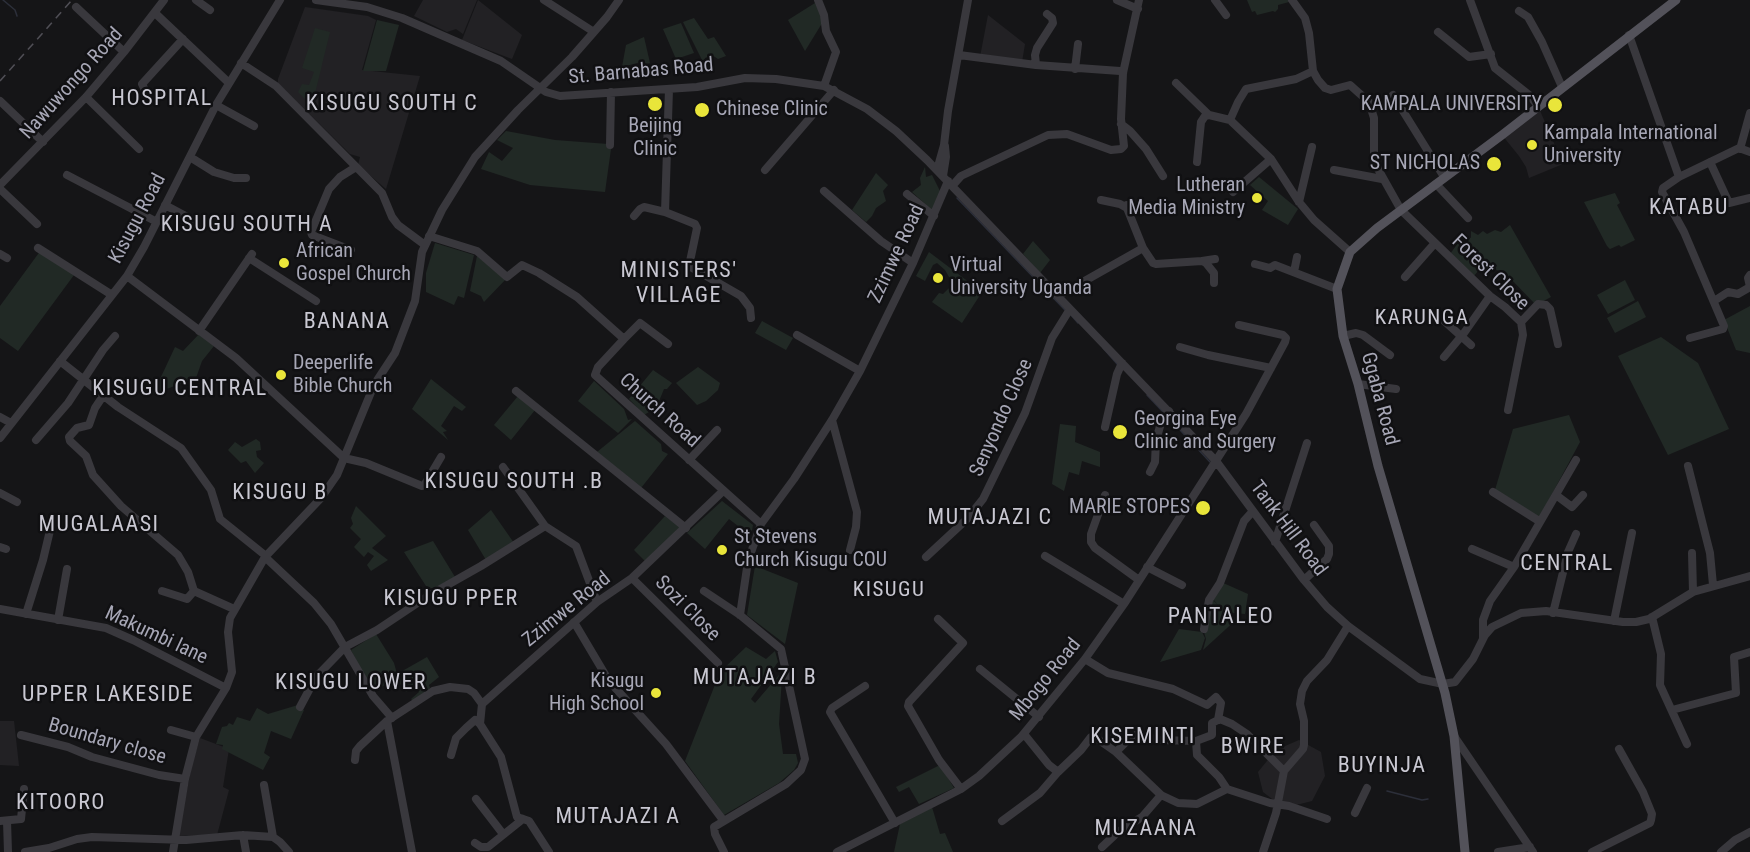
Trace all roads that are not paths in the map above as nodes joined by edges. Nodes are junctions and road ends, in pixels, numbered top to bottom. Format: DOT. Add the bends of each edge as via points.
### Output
graph roads {
  1 [pos="164,0"];
  2 [pos="196,0"];
  3 [pos="280,0"];
  4 [pos="316,0"];
  5 [pos="544,0"];
  6 [pos="619,0"];
  7 [pos="818,0"];
  8 [pos="968,0"];
  9 [pos="1117,0"];
  10 [pos="1139,0"];
  11 [pos="1215,0"];
  12 [pos="1292,0"];
  13 [pos="1470,0"];
  14 [pos="1676,0"];
  15 [pos="76,8"];
  16 [pos="1138,9"];
  17 [pos="210,10"];
  18 [pos="1519,10"];
  19 [pos="155,13"];
  20 [pos="1047,14"];
  21 [pos="1226,15"];
  22 [pos="594,32"];
  23 [pos="1438,32"];
  24 [pos="1629,35"];
  25 [pos="183,39"];
  26 [pos="1078,44"];
  27 [pos="124,52"];
  28 [pos="1491,54"];
  29 [pos="959,55"];
  30 [pos="241,63"];
  31 [pos="1036,65"];
  32 [pos="1075,69"];
  33 [pos="1313,71"];
  34 [pos="1123,73"];
  35 [pos="229,83"];
  36 [pos="1176,83"];
  37 [pos="824,86"];
  38 [pos="1562,87"];
  39 [pos="541,88"];
  40 [pos="669,89"];
  41 [pos="145,90"];
  42 [pos="834,90"];
  43 [pos="611,92"];
  44 [pos="1393,95"];
  45 [pos="86,97"];
  46 [pos="0,101"];
  47 [pos="216,105"];
  48 [pos="1538,106"];
  49 [pos="1750,113"];
  50 [pos="1209,115"];
  51 [pos="1230,120"];
  52 [pos="1121,124"];
  53 [pos="254,126"];
  54 [pos="43,142"];
  55 [pos="610,145"];
  56 [pos="944,145"];
  57 [pos="1312,147"];
  58 [pos="1740,148"];
  59 [pos="139,149"];
  60 [pos="1750,152"];
  61 [pos="190,157"];
  62 [pos="1271,159"];
  63 [pos="1197,162"];
  64 [pos="1710,162"];
  65 [pos="356,166"];
  66 [pos="765,170"];
  67 [pos="1334,170"];
  68 [pos="67,175"];
  69 [pos="1162,176"];
  70 [pos="1678,177"];
  71 [pos="246,178"];
  72 [pos="946,179"];
  73 [pos="1382,179"];
  74 [pos="1440,180"];
  75 [pos="0,187"];
  76 [pos="824,191"];
  77 [pos="1233,192"];
  78 [pos="907,194"];
  79 [pos="960,194"];
  80 [pos="941,198"];
  81 [pos="1750,198"];
  82 [pos="1101,200"];
  83 [pos="1299,202"];
  84 [pos="165,205"];
  85 [pos="1401,210"];
  86 [pos="665,212"];
  87 [pos="634,216"];
  88 [pos="934,216"];
  89 [pos="1468,218"];
  90 [pos="195,221"];
  91 [pos="157,222"];
  92 [pos="37,224"];
  93 [pos="429,236"];
  94 [pos="1435,243"];
  95 [pos="425,245"];
  96 [pos="39,248"];
  97 [pos="1143,248"];
  98 [pos="351,250"];
  99 [pos="1350,252"];
  100 [pos="1297,257"];
  101 [pos="912,263"];
  102 [pos="1255,264"];
  103 [pos="1294,272"];
  104 [pos="1750,275"];
  105 [pos="127,276"];
  106 [pos="1405,277"];
  107 [pos="1214,283"];
  108 [pos="1750,287"];
  109 [pos="1337,289"];
  110 [pos="112,295"];
  111 [pos="1058,296"];
  112 [pos="1490,296"];
  113 [pos="316,300"];
  114 [pos="1714,301"];
  115 [pos="1070,309"];
  116 [pos="751,318"];
  117 [pos="1443,319"];
  118 [pos="1521,322"];
  119 [pos="1239,326"];
  120 [pos="199,331"];
  121 [pos="797,335"];
  122 [pos="115,336"];
  123 [pos="1343,336"];
  124 [pos="1461,336"];
  125 [pos="1690,338"];
  126 [pos="624,339"];
  127 [pos="668,344"];
  128 [pos="1558,344"];
  129 [pos="1471,345"];
  130 [pos="1180,347"];
  131 [pos="1390,355"];
  132 [pos="1444,357"];
  133 [pos="60,361"];
  134 [pos="1122,363"];
  135 [pos="1270,368"];
  136 [pos="860,371"];
  137 [pos="83,380"];
  138 [pos="1358,384"];
  139 [pos="1396,389"];
  140 [pos="516,391"];
  141 [pos="103,396"];
  142 [pos="1508,410"];
  143 [pos="1168,411"];
  144 [pos="0,417"];
  145 [pos="832,420"];
  146 [pos="12,423"];
  147 [pos="1105,427"];
  148 [pos="717,430"];
  149 [pos="0,438"];
  150 [pos="36,440"];
  151 [pos="1307,443"];
  152 [pos="441,457"];
  153 [pos="344,458"];
  154 [pos="688,460"];
  155 [pos="1576,460"];
  156 [pos="1216,461"];
  157 [pos="1688,466"];
  158 [pos="503,467"];
  159 [pos="1150,472"];
  160 [pos="723,491"];
  161 [pos="1493,492"];
  162 [pos="0,493"];
  163 [pos="1105,495"];
  164 [pos="1556,495"];
  165 [pos="1583,495"];
  166 [pos="17,502"];
  167 [pos="1253,511"];
  168 [pos="1539,521"];
  169 [pos="52,522"];
  170 [pos="761,524"];
  171 [pos="1314,525"];
  172 [pos="545,526"];
  173 [pos="686,528"];
  174 [pos="1632,533"];
  175 [pos="1576,534"];
  176 [pos="1275,542"];
  177 [pos="1472,549"];
  178 [pos="850,550"];
  179 [pos="1692,553"];
  180 [pos="265,556"];
  181 [pos="1045,556"];
  182 [pos="926,557"];
  183 [pos="1147,567"];
  184 [pos="1514,567"];
  185 [pos="66,568"];
  186 [pos="1750,576"];
  187 [pos="632,578"];
  188 [pos="1139,580"];
  189 [pos="1304,580"];
  190 [pos="1182,585"];
  191 [pos="1713,585"];
  192 [pos="162,591"];
  193 [pos="194,591"];
  194 [pos="704,591"];
  195 [pos="1693,592"];
  196 [pos="597,602"];
  197 [pos="1124,604"];
  198 [pos="0,609"];
  199 [pos="234,609"];
  200 [pos="1553,613"];
  201 [pos="26,615"];
  202 [pos="740,615"];
  203 [pos="1652,617"];
  204 [pos="58,620"];
  205 [pos="938,620"];
  206 [pos="1614,621"];
  207 [pos="574,622"];
  208 [pos="1348,626"];
  209 [pos="1204,629"];
  210 [pos="1483,638"];
  211 [pos="345,647"];
  212 [pos="1750,652"];
  213 [pos="1085,659"];
  214 [pos="718,663"];
  215 [pos="980,669"];
  216 [pos="1443,684"];
  217 [pos="865,686"];
  218 [pos="226,688"];
  219 [pos="482,704"];
  220 [pos="300,707"];
  221 [pos="1672,710"];
  222 [pos="1039,717"];
  223 [pos="389,720"];
  224 [pos="1218,720"];
  225 [pos="480,724"];
  226 [pos="171,730"];
  227 [pos="1024,734"];
  228 [pos="21,735"];
  229 [pos="1454,736"];
  230 [pos="196,737"];
  231 [pos="1196,741"];
  232 [pos="1687,744"];
  233 [pos="1619,749"];
  234 [pos="1116,752"];
  235 [pos="451,754"];
  236 [pos="355,760"];
  237 [pos="1284,771"];
  238 [pos="1058,772"];
  239 [pos="185,779"];
  240 [pos="264,785"];
  241 [pos="1367,788"];
  242 [pos="24,789"];
  243 [pos="961,789"];
  244 [pos="1227,789"];
  245 [pos="1161,795"];
  246 [pos="476,799"];
  247 [pos="1278,803"];
  248 [pos="1356,813"];
  249 [pos="523,819"];
  250 [pos="1328,819"];
  251 [pos="723,820"];
  252 [pos="3,821"];
  253 [pos="1002,821"];
  254 [pos="895,823"];
  255 [pos="1750,832"];
  256 [pos="503,834"];
  257 [pos="243,835"];
  258 [pos="273,837"];
  259 [pos="175,839"];
  260 [pos="475,843"];
  261 [pos="1102,847"];
  262 [pos="850,849"];
  263 [pos="1532,849"];
  264 [pos="8,852"];
  265 [pos="25,852"];
  266 [pos="173,852"];
  267 [pos="246,852"];
  268 [pos="289,852"];
  269 [pos="412,852"];
  270 [pos="549,852"];
  271 [pos="724,852"];
  272 [pos="837,852"];
  273 [pos="1263,852"];
  274 [pos="1465,852"];
  275 [pos="1498,852"];
  276 [pos="1592,852"];
  277 [pos="1721,852"];
  1 -- 19 [label="street, Nawuwongo Road"];
  2 -- 17 [label="street"];
  3 -- 30 [label="street, Kisugu Road"];
  4 -- 39 [label="street, St. Barnabas Road" via="367,7 402,18 501,61"];
  5 -- 22 [label="street"];
  6 -- 22 [label="street"];
  7 -- 37 [label="street" via="836,52"];
  8 -- 29 [label="street"];
  9 -- 16 [label="street"];
  10 -- 16 [label="street"];
  11 -- 21 [label="street"];
  12 -- 33 [label="street" via="1310,33"];
  13 -- 28 [label="street"];
  14 -- 24 [label="main road"];
  15 -- 27 [label="street"];
  16 -- 34 [label="street"];
  18 -- 38 [label="street" via="1528,17 1542,42"];
  19 -- 25 [label="street"];
  19 -- 27 [label="street, Nawuwongo Road"];
  20 -- 31 [label="street" via="1053,23 1037,48"];
  22 -- 39 [label="street"];
  23 -- 28 [label="street" via="1469,57"];
  24 -- 38 [label="main road"];
  24 -- 70 [label="street"];
  25 -- 35 [label="street"];
  25 -- 41 [label="street" via="142,84"];
  26 -- 32 [label="street"];
  27 -- 45 [label="street, Nawuwongo Road"];
  28 -- 48 [label="street" via="1495,68"];
  29 -- 31 [label="street"];
  29 -- 56 [label="street"];
  30 -- 35 [label="street, Kisugu Road"];
  30 -- 65 [label="street" via="276,86"];
  31 -- 32 [label="street"];
  32 -- 34 [label="street"];
  33 -- 51 [label="street" via="1296,79 1246,89"];
  33 -- 73 [label="street, Forest Close" via="1325,88 1350,85 1369,102 1374,118 1374,153"];
  34 -- 52 [label="street"];
  35 -- 47 [label="street, Kisugu Road"];
  36 -- 50 [label="street"];
  37 -- 40 [label="street, St. Barnabas Road" via="745,78"];
  37 -- 42 [label="street, St. Barnabas Road"];
  38 -- 48 [label="main road"];
  39 -- 43 [label="street, St. Barnabas Road" via="560,96"];
  39 -- 93 [label="street" via="475,157"];
  40 -- 43 [label="street, St. Barnabas Road"];
  40 -- 86 [label="street"];
  42 -- 66 [label="street"];
  42 -- 72 [label="street, St. Barnabas Road" via="884,121"];
  43 -- 55 [label="street"];
  44 -- 74 [label="street"];
  45 -- 54 [label="street, Nawuwongo Road"];
  45 -- 59 [label="street"];
  46 -- 54 [label="street"];
  47 -- 53 [label="street"];
  47 -- 61 [label="street, Kisugu Road"];
  48 -- 74 [label="main road"];
  49 -- 58 [label="street"];
  50 -- 51 [label="street"];
  50 -- 63 [label="street" via="1201,123"];
  51 -- 62 [label="street"];
  52 -- 69 [label="street" via="1146,149"];
  52 -- 72 [label="street" via="1121,149 1111,150 1067,134 1048,135 961,176"];
  54 -- 75 [label="street, Nawuwongo Road"];
  56 -- 72 [label="street"];
  56 -- 72 [label="street"];
  57 -- 83 [label="street"];
  58 -- 60 [label="street"];
  58 -- 64 [label="street"];
  61 -- 71 [label="street" via="214,172"];
  61 -- 84 [label="street, Kisugu Road"];
  62 -- 77 [label="street"];
  62 -- 83 [label="street"];
  64 -- 70 [label="street"];
  64 -- 81 [label="street" via="1729,202"];
  65 -- 95 [label="street" via="384,196 398,225"];
  65 -- 98 [label="street" via="329,189 311,232"];
  67 -- 73 [label="street"];
  68 -- 91 [label="street"];
  70 -- 114 [label="street" via="1662,192"];
  72 -- 79 [label="street, Tank Hill Road"];
  72 -- 80 [label="street, Zzimwe Road"];
  73 -- 85 [label="street, Forest Close"];
  74 -- 85 [label="main road"];
  74 -- 89 [label="street"];
  75 -- 92 [label="street"];
  76 -- 101 [label="street"];
  78 -- 88 [label="street"];
  79 -- 80 [label="street"];
  79 -- 111 [label="street, Tank Hill Road"];
  80 -- 88 [label="street, Zzimwe Road"];
  82 -- 97 [label="street" via="1127,206"];
  83 -- 99 [label="street"];
  84 -- 90 [label="street"];
  84 -- 91 [label="street, Kisugu Road"];
  85 -- 94 [label="street, Forest Close"];
  85 -- 99 [label="main road"];
  86 -- 87 [label="street" via="643,207"];
  86 -- 116 [label="street" via="695,224 689,266 744,298"];
  88 -- 101 [label="street, Zzimwe Road"];
  91 -- 105 [label="street, Kisugu Road"];
  93 -- 95 [label="street"];
  93 -- 126 [label="street" via="477,250 507,277 522,265 539,273 577,297"];
  94 -- 106 [label="street"];
  94 -- 112 [label="street, Forest Close"];
  95 -- 153 [label="street" via="419,260 415,301 395,353 374,385"];
  96 -- 110 [label="street"];
  97 -- 107 [label="street" via="1156,264 1213,263"];
  97 -- 111 [label="street"];
  99 -- 109 [label="main road, Ggaba Road"];
  100 -- 103 [label="street"];
  101 -- 136 [label="street, Zzimwe Road"];
  102 -- 103 [label="street" via="1270,268 1275,265"];
  103 -- 109 [label="street"];
  104 -- 108 [label="street"];
  105 -- 110 [label="street, Kisugu Road"];
  105 -- 120 [label="street"];
  108 -- 114 [label="street" via="1738,294 1728,292"];
  109 -- 123 [label="main road, Ggaba Road"];
  110 -- 133 [label="street, Kisugu Road"];
  111 -- 115 [label="street, Tank Hill Road"];
  112 -- 118 [label="street, Forest Close"];
  112 -- 124 [label="street"];
  113 -- 120 [label="street" via="250,256"];
  114 -- 125 [label="street" via="1724,328"];
  115 -- 134 [label="street, Tank Hill Road"];
  115 -- 182 [label="street, Senyondo Close" via="1052,338 1025,413 983,499"];
  117 -- 124 [label="street"];
  118 -- 128 [label="street" via="1539,304 1546,305"];
  118 -- 142 [label="street, Forest Close"];
  119 -- 135 [label="street, Mbogo Road" via="1286,338"];
  120 -- 153 [label="street" via="252,373"];
  121 -- 136 [label="street"];
  122 -- 137 [label="street"];
  123 -- 131 [label="street" via="1363,335"];
  123 -- 138 [label="main road, Ggaba Road"];
  124 -- 129 [label="street"];
  124 -- 132 [label="street"];
  126 -- 127 [label="street" via="640,322"];
  126 -- 154 [label="street, Church Road" via="595,375"];
  130 -- 135 [label="street"];
  133 -- 137 [label="street"];
  133 -- 146 [label="street, Kisugu Road"];
  134 -- 143 [label="street, Tank Hill Road"];
  134 -- 147 [label="street"];
  135 -- 156 [label="street, Mbogo Road"];
  136 -- 145 [label="street, Zzimwe Road"];
  137 -- 141 [label="street"];
  137 -- 150 [label="street"];
  138 -- 139 [label="street"];
  138 -- 216 [label="main road, Ggaba Road" via="1378,466"];
  140 -- 173 [label="street"];
  141 -- 180 [label="street" via="181,448 211,490 220,519"];
  141 -- 193 [label="street" via="89,425 78,427 70,441 86,456 94,477 178,555"];
  143 -- 156 [label="street, Tank Hill Road"];
  143 -- 159 [label="street" via="1161,423"];
  144 -- 146 [label="street"];
  145 -- 170 [label="street, Zzimwe Road"];
  145 -- 178 [label="street" via="857,512"];
  146 -- 149 [label="street, Kisugu Road"];
  148 -- 154 [label="street"];
  151 -- 176 [label="street"];
  152 -- 153 [label="street" via="422,486"];
  153 -- 180 [label="street" via="335,480 321,498"];
  154 -- 160 [label="street, Church Road"];
  155 -- 164 [label="street"];
  156 -- 167 [label="street, Tank Hill Road"];
  156 -- 183 [label="street, Mbogo Road"];
  157 -- 191 [label="street" via="1708,543"];
  158 -- 172 [label="street"];
  160 -- 170 [label="street, Church Road"];
  160 -- 173 [label="street, Zzimwe Road"];
  161 -- 168 [label="street"];
  162 -- 166 [label="street"];
  163 -- 188 [label="street" via="1090,534 1091,542"];
  164 -- 165 [label="street" via="1572,507"];
  164 -- 168 [label="street"];
  167 -- 176 [label="street, Tank Hill Road"];
  167 -- 209 [label="street" via="1244,521 1220,583 1209,600"];
  168 -- 184 [label="street"];
  169 -- 201 [label="street"];
  170 -- 202 [label="street, Zzimwe Road" via="748,561"];
  171 -- 189 [label="street" via="1329,546 1329,554"];
  172 -- 196 [label="street" via="576,546"];
  172 -- 211 [label="street"];
  173 -- 187 [label="street, Zzimwe Road"];
  174 -- 206 [label="street"];
  175 -- 200 [label="street"];
  176 -- 189 [label="street, Tank Hill Road"];
  177 -- 184 [label="street"];
  179 -- 195 [label="street"];
  180 -- 199 [label="street"];
  180 -- 211 [label="street" via="314,603"];
  181 -- 197 [label="street"];
  183 -- 188 [label="street, Mbogo Road"];
  183 -- 190 [label="street"];
  184 -- 210 [label="street" via="1490,601 1483,620"];
  185 -- 204 [label="street"];
  186 -- 191 [label="street"];
  187 -- 196 [label="street, Zzimwe Road"];
  187 -- 214 [label="street, Sozi Close"];
  188 -- 197 [label="street, Mbogo Road"];
  189 -- 208 [label="street, Tank Hill Road"];
  191 -- 195 [label="street"];
  192 -- 193 [label="street" via="187,599"];
  193 -- 199 [label="street"];
  194 -- 202 [label="street"];
  195 -- 203 [label="street"];
  196 -- 207 [label="street, Zzimwe Road"];
  197 -- 213 [label="street, Mbogo Road"];
  198 -- 201 [label="street, Makumbi lane"];
  199 -- 218 [label="street" via="228,627 232,672"];
  200 -- 206 [label="street"];
  200 -- 210 [label="street" via="1513,615 1496,624"];
  201 -- 204 [label="street, Makumbi lane"];
  202 -- 251 [label="street" via="782,650 805,759 801,770 786,784"];
  203 -- 206 [label="street" via="1636,622"];
  203 -- 221 [label="street" via="1661,654 1660,684"];
  204 -- 218 [label="street, Makumbi lane" via="106,628"];
  205 -- 243 [label="street" via="963,643 909,702 909,709"];
  207 -- 219 [label="street, Zzimwe Road"];
  207 -- 251 [label="street" via="609,681 666,744"];
  208 -- 216 [label="street, Tank Hill Road" via="1414,676"];
  208 -- 237 [label="street" via="1302,691 1304,745"];
  210 -- 216 [label="street" via="1480,649 1457,680"];
  211 -- 220 [label="street" via="316,677"];
  211 -- 223 [label="street"];
  212 -- 221 [label="street" via="1734,657 1733,694"];
  213 -- 222 [label="street, Mbogo Road"];
  213 -- 224 [label="street" via="1108,673 1173,689 1207,705 1216,697 1221,703"];
  215 -- 222 [label="street"];
  216 -- 229 [label="main road, Ggaba Road"];
  217 -- 254 [label="street" via="830,712"];
  218 -- 230 [label="street"];
  219 -- 223 [label="street" via="471,690 445,687"];
  219 -- 225 [label="street"];
  221 -- 232 [label="street"];
  222 -- 227 [label="street, Mbogo Road"];
  223 -- 236 [label="street" via="356,750"];
  223 -- 269 [label="street"];
  224 -- 231 [label="street" via="1212,723 1212,735"];
  224 -- 237 [label="street" via="1227,721 1247,734"];
  225 -- 235 [label="street" via="476,720 456,738"];
  225 -- 249 [label="street" via="501,757 516,815"];
  226 -- 230 [label="street"];
  227 -- 238 [label="street"];
  227 -- 243 [label="street, Mbogo Road"];
  228 -- 239 [label="street, Boundary close"];
  229 -- 263 [label="street"];
  229 -- 274 [label="main road, Ggaba Road"];
  230 -- 239 [label="street"];
  231 -- 234 [label="street" via="1159,740 1138,734"];
  231 -- 244 [label="street" via="1197,755"];
  233 -- 276 [label="street" via="1643,792 1651,820"];
  234 -- 238 [label="street" via="1091,737"];
  234 -- 245 [label="street"];
  237 -- 247 [label="street"];
  238 -- 253 [label="street" via="1040,794"];
  239 -- 259 [label="street"];
  240 -- 258 [label="street"];
  241 -- 248 [label="street"];
  242 -- 252 [label="street" via="21,819"];
  243 -- 254 [label="street, Mbogo Road"];
  244 -- 245 [label="street" via="1190,805"];
  244 -- 247 [label="street"];
  245 -- 261 [label="street" via="1142,817"];
  246 -- 256 [label="street"];
  247 -- 250 [label="street"];
  247 -- 273 [label="street"];
  249 -- 256 [label="street"];
  249 -- 270 [label="street" via="529,821"];
  251 -- 271 [label="street" via="714,830"];
  252 -- 264 [label="street"];
  254 -- 262 [label="street, Mbogo Road"];
  255 -- 277 [label="street"];
  256 -- 260 [label="street" via="484,848"];
  257 -- 258 [label="street"];
  257 -- 259 [label="street"];
  257 -- 267 [label="street"];
  258 -- 268 [label="street"];
  259 -- 265 [label="street" via="92,837"];
  259 -- 266 [label="street"];
  262 -- 272 [label="street, Mbogo Road"];
  263 -- 275 [label="street"];
}
